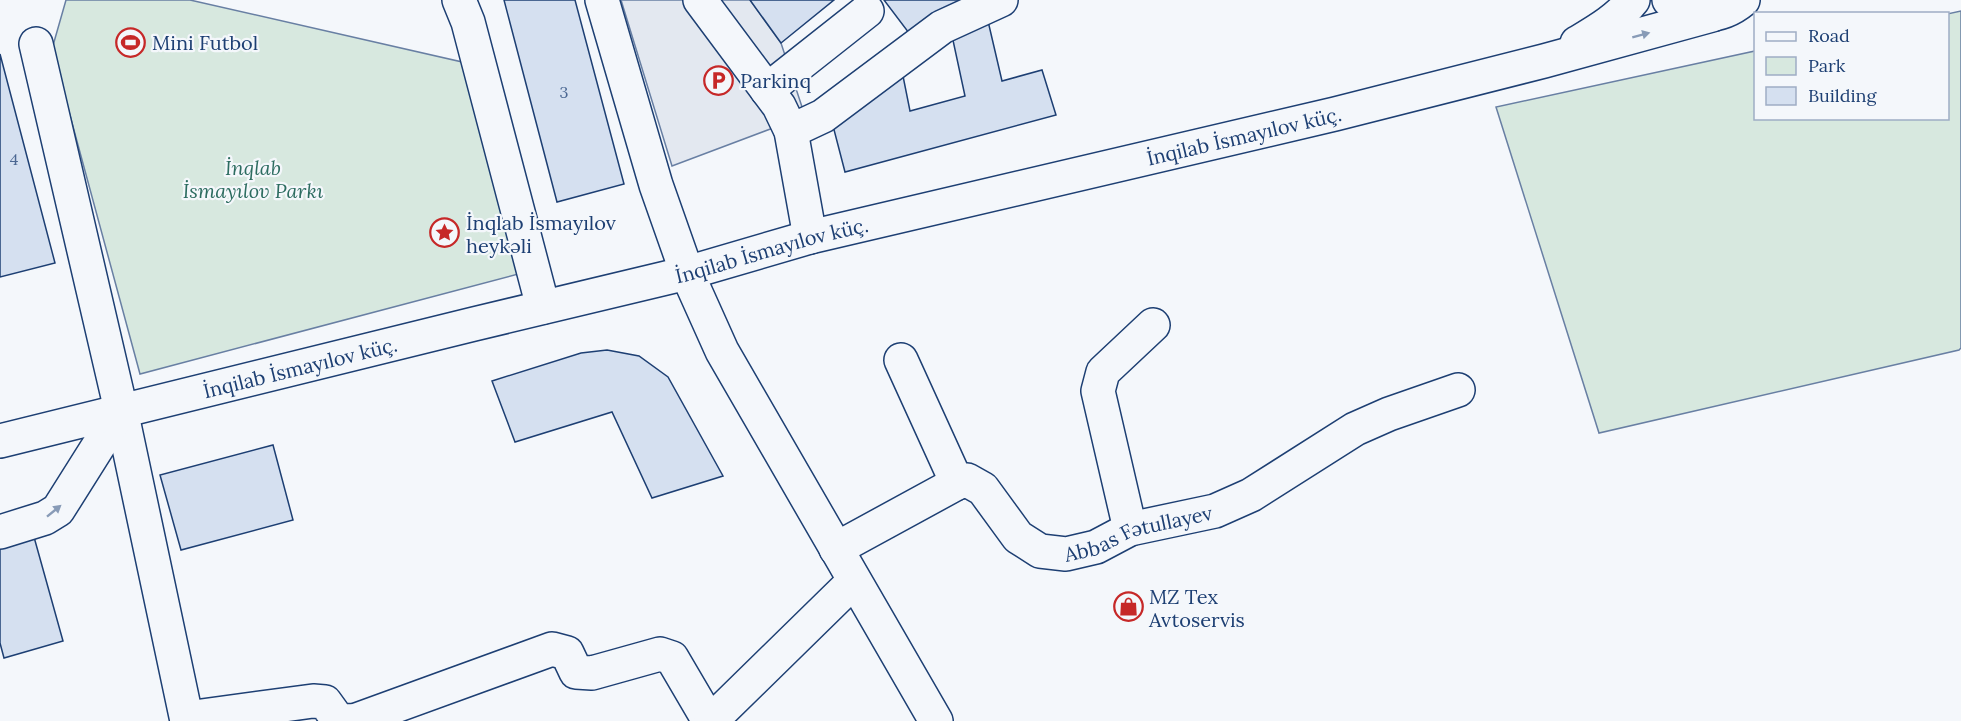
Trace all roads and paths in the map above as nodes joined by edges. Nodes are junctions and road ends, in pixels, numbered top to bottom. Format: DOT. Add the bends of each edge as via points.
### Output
graph roads {
  1 [pos="459,0"];
  2 [pos="603,0"];
  3 [pos="700,0"];
  4 [pos="1001,0"];
  5 [pos="1633,0"];
  6 [pos="1669,0"];
  7 [pos="1768,0"];
  8 [pos="1728,9"];
  9 [pos="867,11"];
  10 [pos="36,44"];
  11 [pos="1544,62"];
  12 [pos="767,90"];
  13 [pos="790,131"];
  14 [pos="810,237"];
  15 [pos="687,273"];
  16 [pos="543,308"];
  17 [pos="1153,325"];
  18 [pos="901,360"];
  19 [pos="1458,390"];
  20 [pos="121,410"];
  21 [pos="0,441"];
  22 [pos="957,483"];
  23 [pos="1130,529"];
  24 [pos="0,532"];
  25 [pos="836,549"];
  26 [pos="854,580"];
  27 [pos="187,719"];
  28 [pos="353,721"];
  29 [pos="710,721"];
  30 [pos="936,721"];
  1 -- 16 [label="main road"];
  2 -- 15 [label="main road" via="656,185"];
  3 -- 12 [label="main road"];
  4 -- 13 [label="main road" via="942,27 823,116"];
  5 -- 11 [label="main road" via="1602,28"];
  6 -- 8 [label="main road" via="1694,15"];
  7 -- 8 [label="main road"];
  11 -- 8 [label="main road, one-way"];
  9 -- 12 [label="main road"];
  10 -- 20 [label="main road"];
  11 -- 14 [label="main road, İnqilab İsmayılov küç."];
  12 -- 13 [label="main road"];
  13 -- 14 [label="main road"];
  14 -- 15 [label="main road, İnqilab İsmayılov küç."];
  15 -- 16 [label="main road, İnqilab İsmayılov küç."];
  15 -- 25 [label="main road" via="722,351"];
  16 -- 20 [label="main road, İnqilab İsmayılov küç."];
  17 -- 23 [label="main road" via="1103,372 1098,391"];
  18 -- 22 [label="main road"];
  19 -- 23 [label="main road, Abbas Fətullayev" via="1355,429 1251,495 1215,511"];
  20 -- 21 [label="main road, İnqilab İsmayılov küç."];
  24 -- 20 [label="main road, one-way" via="58,510"];
  20 -- 27 [label="main road"];
  22 -- 23 [label="main road, Abbas Fətullayev" via="967,480 983,489 1018,537 1040,551 1066,554 1096,547"];
  22 -- 25 [label="main road"];
  25 -- 26 [label="main road"];
  26 -- 29 [label="main road"];
  26 -- 30 [label="main road"];
  27 -- 28 [label="main road" via="313,701 325,702 338,720"];
  28 -- 29 [label="main road" via="552,649 567,652 576,672 592,673 660,654 672,658"];
}
